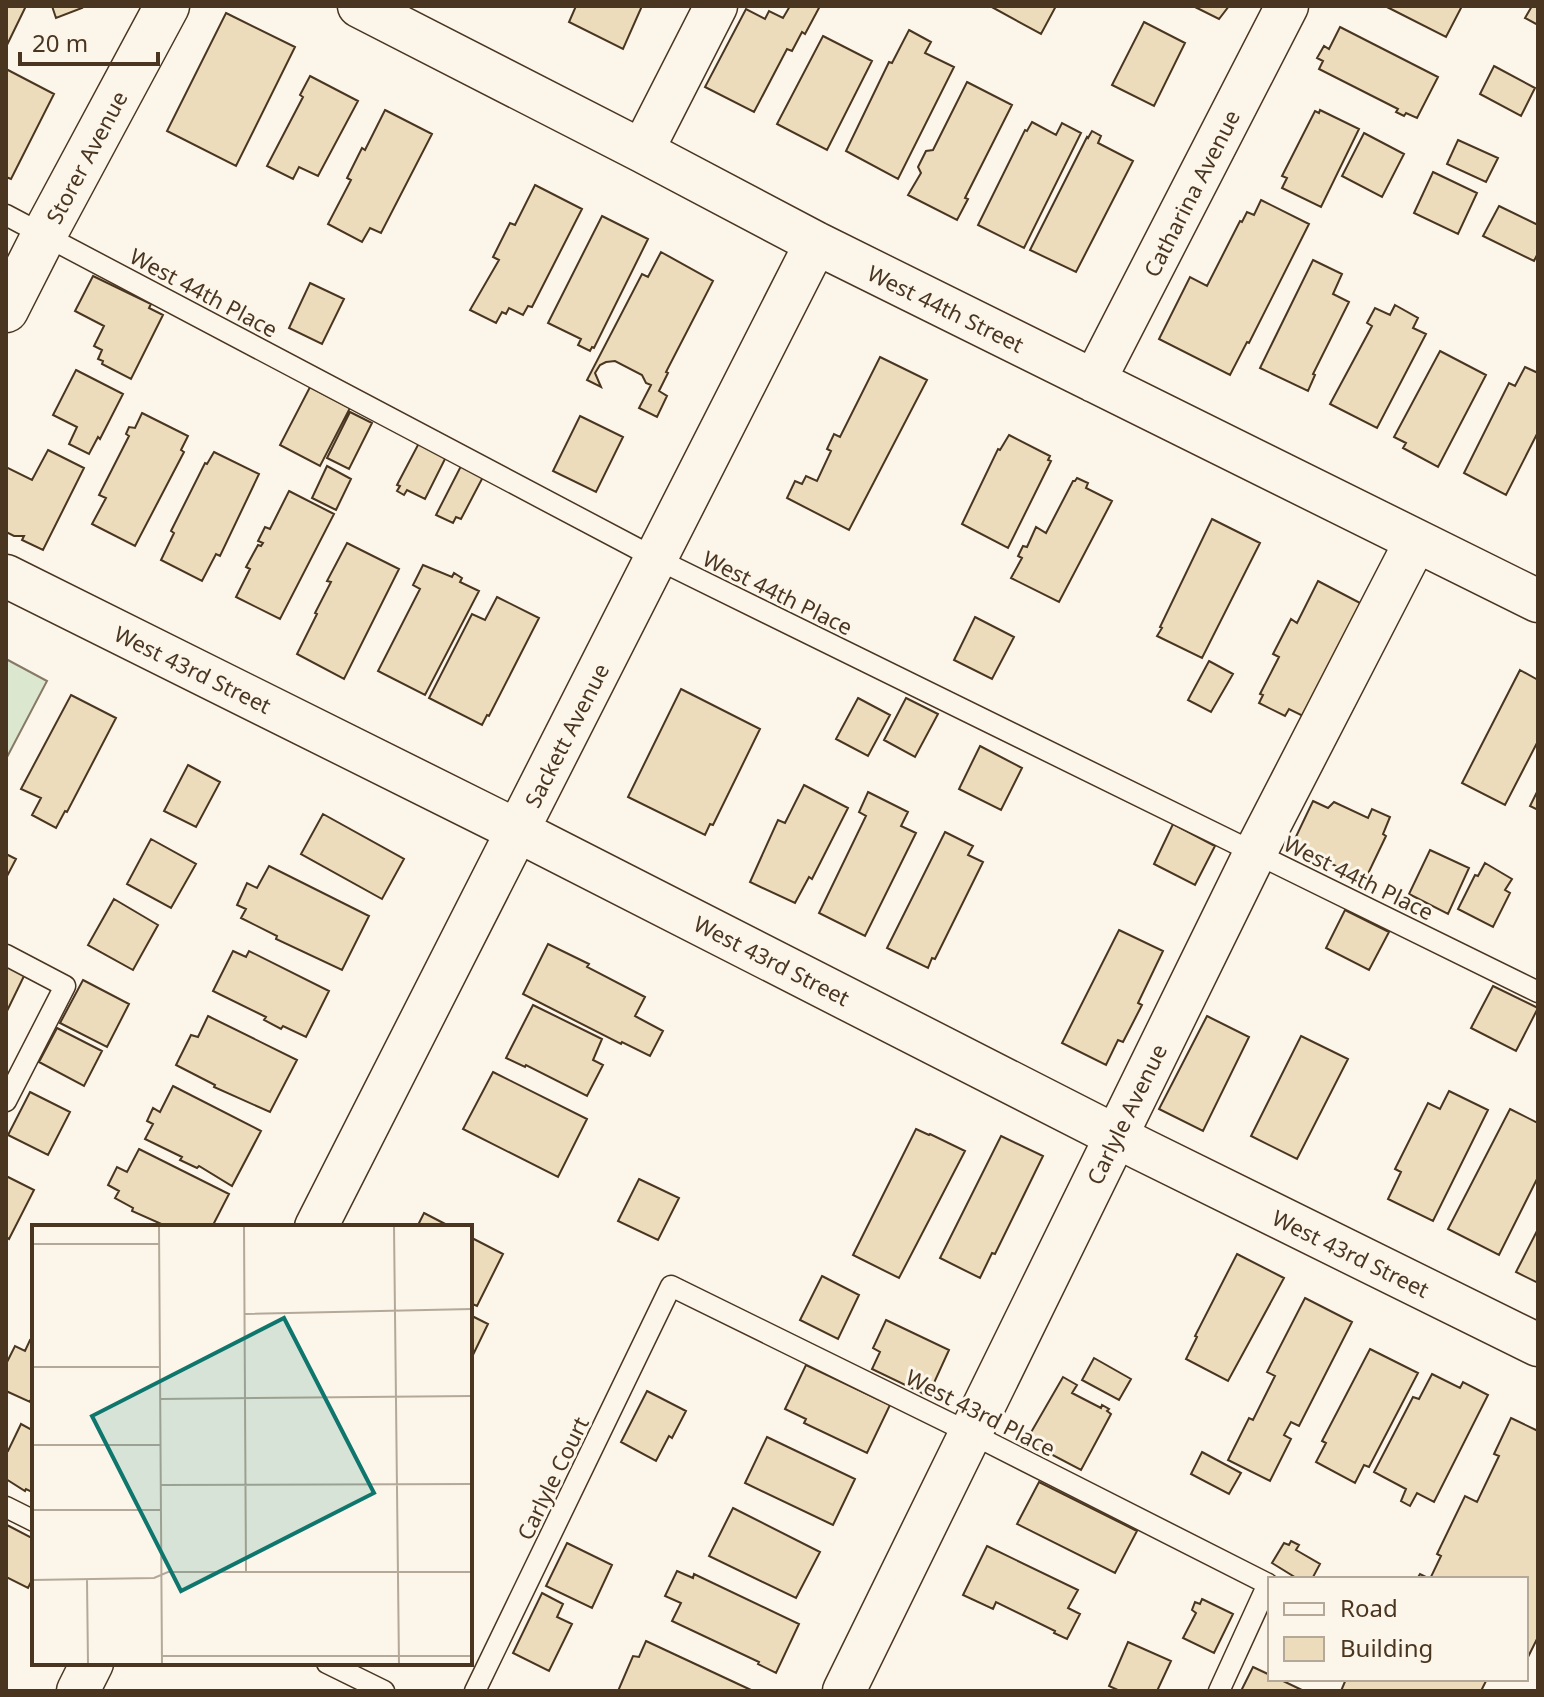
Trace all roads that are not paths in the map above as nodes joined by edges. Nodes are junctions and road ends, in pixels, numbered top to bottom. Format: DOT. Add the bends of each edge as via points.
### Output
graph roads {
  1 [pos="167,6"];
  2 [pos="359,6"];
  3 [pos="716,6"];
  4 [pos="1287,6"];
  5 [pos="642,151"];
  6 [pos="6,215"];
  7 [pos="44,235"];
  8 [pos="816,243"];
  9 [pos="6,310"];
  10 [pos="1094,381"];
  11 [pos="1416,541"];
  12 [pos="655,558"];
  13 [pos="6,576"];
  14 [pos="1538,601"];
  15 [pos="518,831"];
  16 [pos="1255,853"];
  17 [pos="6,955"];
  18 [pos="1538,992"];
  19 [pos="6,1101"];
  20 [pos="1115,1136"];
  21 [pos="317,1225"];
  22 [pos="671,1286"];
  23 [pos="1538,1345"];
  24 [pos="972,1434"];
  25 [pos="6,1507"];
  26 [pos="32,1520"];
  27 [pos="1268,1584"];
  28 [pos="91,1665"];
  29 [pos="331,1665"];
  30 [pos="78,1691"];
  31 [pos="384,1691"];
  32 [pos="475,1691"];
  33 [pos="844,1691"];
  34 [pos="1219,1691"];
  1 -- 7 [label="street, Storer Avenue"];
  2 -- 5 [label="street, West 44th Street"];
  3 -- 5 [label="street"];
  4 -- 10 [label="street, Catharina Avenue"];
  5 -- 8 [label="street, West 44th Street"];
  6 -- 7 [label="lane, West 44th Place"];
  7 -- 9 [label="street, Storer Avenue"];
  7 -- 12 [label="lane, West 44th Place"];
  8 -- 10 [label="street, West 44th Street"];
  8 -- 12 [label="street, Sackett Avenue"];
  10 -- 11 [label="street, West 44th Street"];
  11 -- 14 [label="street, West 44th Street"];
  11 -- 16 [label="street, Carlyle Avenue"];
  12 -- 15 [label="street, Sackett Avenue"];
  12 -- 16 [label="lane, West 44th Place"];
  13 -- 15 [label="street, West 43rd Street"];
  15 -- 20 [label="street, West 43rd Street"];
  15 -- 21 [label="street, Sackett Avenue"];
  16 -- 18 [label="lane, West 44th Place"];
  16 -- 20 [label="street, Carlyle Avenue"];
  17 -- 19 [label="lane" via="65,986"];
  20 -- 23 [label="street, West 43rd Street"];
  20 -- 24 [label="street, Carlyle Avenue"];
  22 -- 24 [label="lane, West 43rd Place"];
  22 -- 32 [label="lane, Carlyle Court"];
  24 -- 27 [label="lane, West 43rd Place"];
  24 -- 33 [label="street, Carlyle Avenue"];
  25 -- 26 [label="lane"];
  27 -- 34 [label="lane"];
  28 -- 30 [label="street"];
  29 -- 31 [label="lane"];
}
